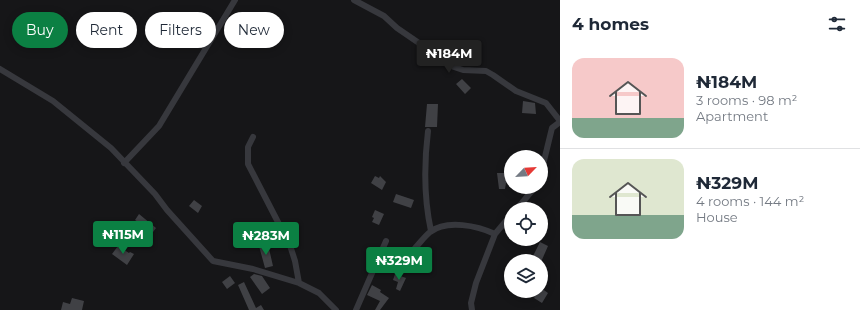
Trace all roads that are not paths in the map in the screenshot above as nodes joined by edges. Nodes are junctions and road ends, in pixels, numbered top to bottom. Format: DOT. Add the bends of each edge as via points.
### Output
graph roads {
  1 [pos="235,0"];
  2 [pos="354,0"];
  3 [pos="0,69"];
  4 [pos="560,122"];
  5 [pos="428,131"];
  6 [pos="253,137"];
  7 [pos="547,150"];
  8 [pos="124,163"];
  9 [pos="529,194"];
  10 [pos="523,202"];
  11 [pos="504,223"];
  12 [pos="431,231"];
  13 [pos="495,234"];
  14 [pos="386,241"];
  15 [pos="415,248"];
  16 [pos="299,283"];
  17 [pos="336,310"];
  18 [pos="356,310"];
  19 [pos="472,310"];
  1 -- 8 [label="street" via="159,126"];
  2 -- 4 [label="street" via="384,16 397,28 454,67 486,71 516,91 546,103"];
  3 -- 8 [label="street" via="53,101 92,131"];
  4 -- 7 [label="street" via="552,128"];
  5 -- 12 [label="street" via="425,154"];
  6 -- 16 [label="street" via="248,148 248,164 287,236"];
  8 -- 16 [label="street" via="155,194 199,248 213,261 253,269"];
  9 -- 10 [label="street"];
  11 -- 13 [label="street"];
  12 -- 13 [label="street" via="466,225"];
  12 -- 15 [label="street"];
  13 -- 19 [label="street" via="476,283 471,303"];
  14 -- 18 [label="street"];
  16 -- 17 [label="street" via="318,294"];
}
